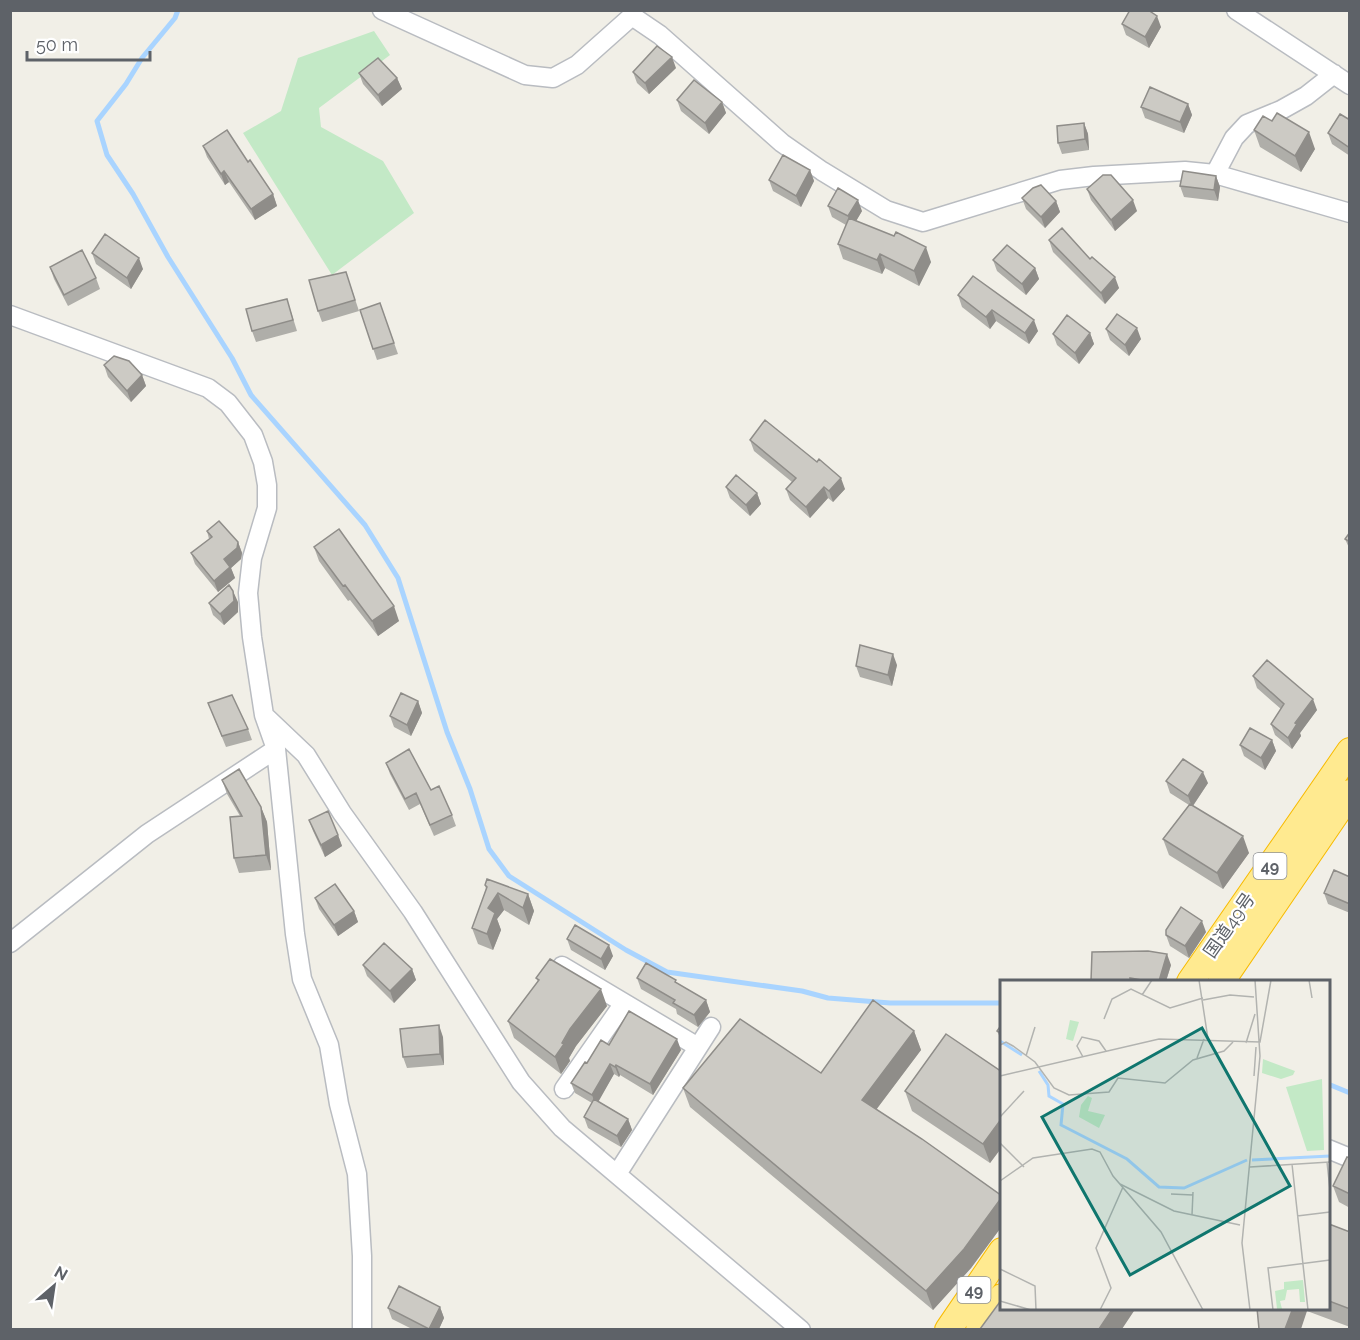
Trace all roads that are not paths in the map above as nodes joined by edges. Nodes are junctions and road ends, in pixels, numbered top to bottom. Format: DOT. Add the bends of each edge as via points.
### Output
graph roads {
  1 [pos="382,10"];
  2 [pos="1236,10"];
  3 [pos="1334,74"];
  4 [pos="1350,85"];
  5 [pos="1215,174"];
  6 [pos="1350,213"];
  7 [pos="10,315"];
  8 [pos="264,715"];
  9 [pos="276,749"];
  10 [pos="1350,751"];
  11 [pos="1350,793"];
  12 [pos="10,943"];
  13 [pos="562,966"];
  14 [pos="1191,980"];
  15 [pos="1222,980"];
  16 [pos="624,1003"];
  17 [pos="711,1027"];
  18 [pos="698,1047"];
  19 [pos="564,1089"];
  20 [pos="1330,1149"];
  21 [pos="1350,1158"];
  22 [pos="617,1174"];
  23 [pos="1000,1254"];
  24 [pos="1000,1300"];
  25 [pos="362,1329"];
  26 [pos="801,1329"];
  27 [pos="948,1329"];
  28 [pos="979,1329"];
  1 -- 5 [label="street" via="525,75 553,78 577,65 632,16 660,35 782,143 886,210 923,222 1060,180 1185,171"];
  2 -- 3 [label="street"];
  3 -- 4 [label="street"];
  3 -- 5 [label="street" via="1306,96 1247,124 1234,138"];
  5 -- 6 [label="street"];
  7 -- 8 [label="street" via="208,388 228,403 253,435 267,485 267,508 252,558 248,593"];
  8 -- 9 [label="street"];
  8 -- 22 [label="street" via="306,755 413,912 521,1082 562,1128"];
  9 -- 12 [label="street" via="147,834"];
  9 -- 25 [label="street" via="302,979 329,1045 357,1174"];
  10 -- 14 [label="highway, 国道49号 / 49"];
  11 -- 15 [label="highway, 国道49号 / 49"];
  13 -- 16 [label="street"];
  16 -- 18 [label="street"];
  16 -- 19 [label="street"];
  17 -- 18 [label="street"];
  18 -- 22 [label="street"];
  20 -- 21 [label="street"];
  22 -- 26 [label="street"];
  23 -- 27 [label="highway, 49"];
  24 -- 28 [label="highway, 49"];
}
